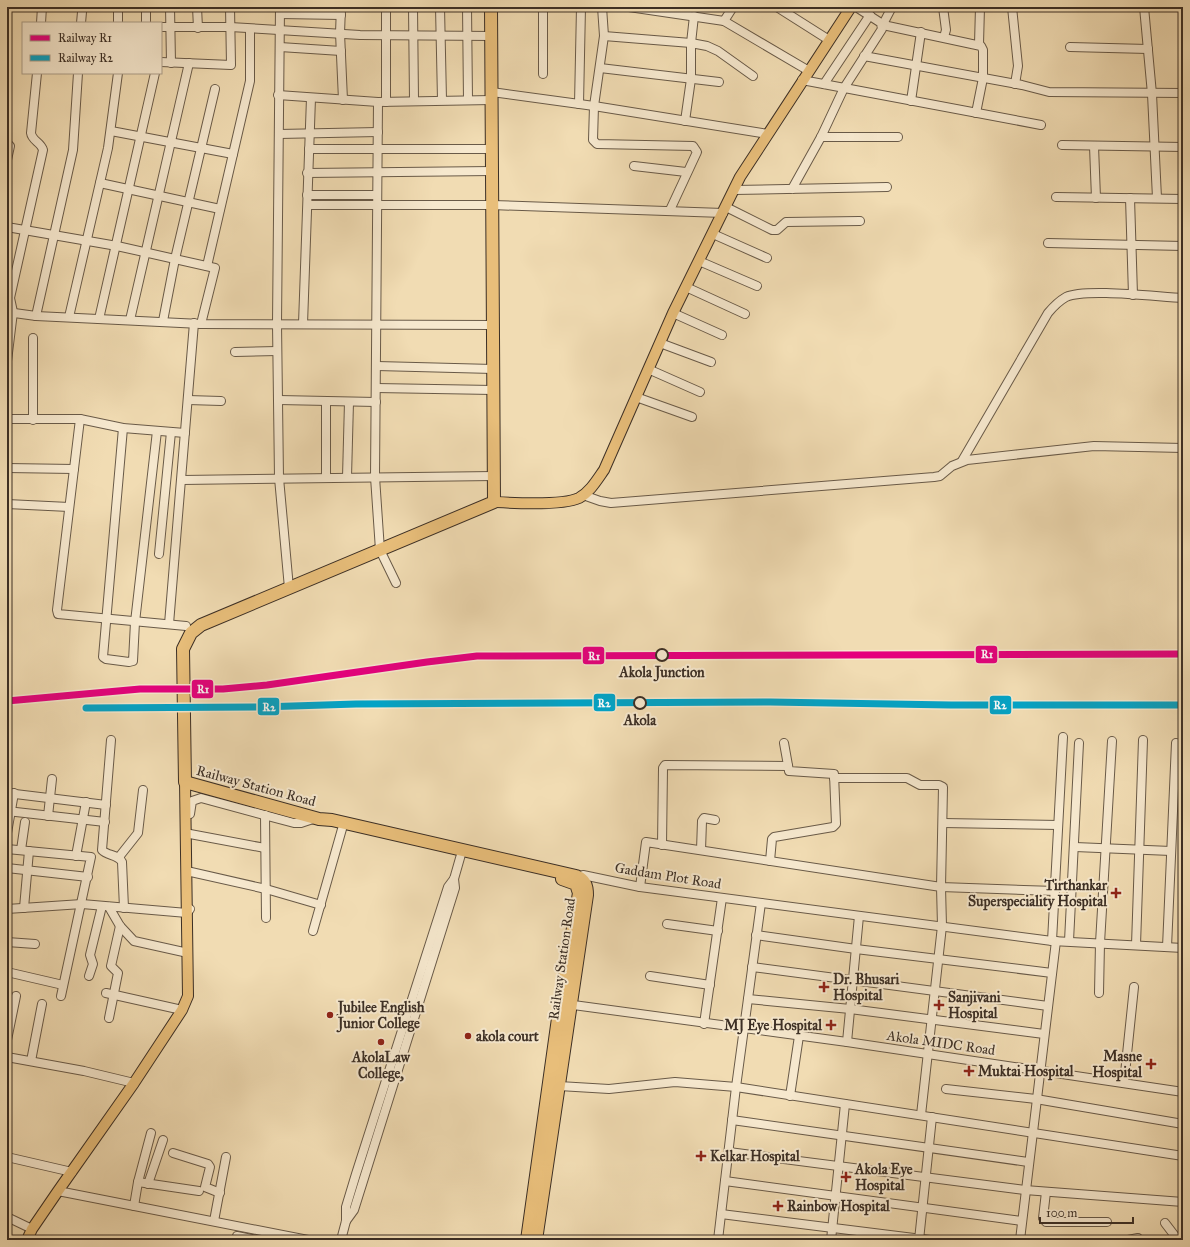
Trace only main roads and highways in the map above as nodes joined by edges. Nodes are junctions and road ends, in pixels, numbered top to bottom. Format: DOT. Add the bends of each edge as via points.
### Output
graph roads {
  1 [pos="491,7"];
  2 [pos="851,7"];
  3 [pos="494,502"];
  4 [pos="185,782"];
  5 [pos="318,819"];
  6 [pos="461,854"];
  7 [pos="565,1004"];
  8 [pos="27,1240"];
  9 [pos="527,1240"];
  10 [pos="536,1240"];
  1 -- 3 [label="highway"];
  2 -- 3 [label="main road" via="734,190 673,312 604,470 589,490 578,498 550,503"];
  3 -- 4 [label="highway" via="201,625 191,633 183,649"];
  4 -- 5 [label="highway, Railway Station Road"];
  4 -- 8 [label="main road" via="188,996 182,1010 134,1084 58,1191"];
  5 -- 6 [label="highway, Railway Station Road" via="332,820"];
  5 -- 6 [label="highway, Railway Station Road" via="330,827"];
  6 -- 7 [label="highway, Railway Station Road" via="586,884 587,895"];
  7 -- 9 [label="highway, Railway Station Road"];
  7 -- 10 [label="highway, Railway Station Road" via="559,1086"];
}
